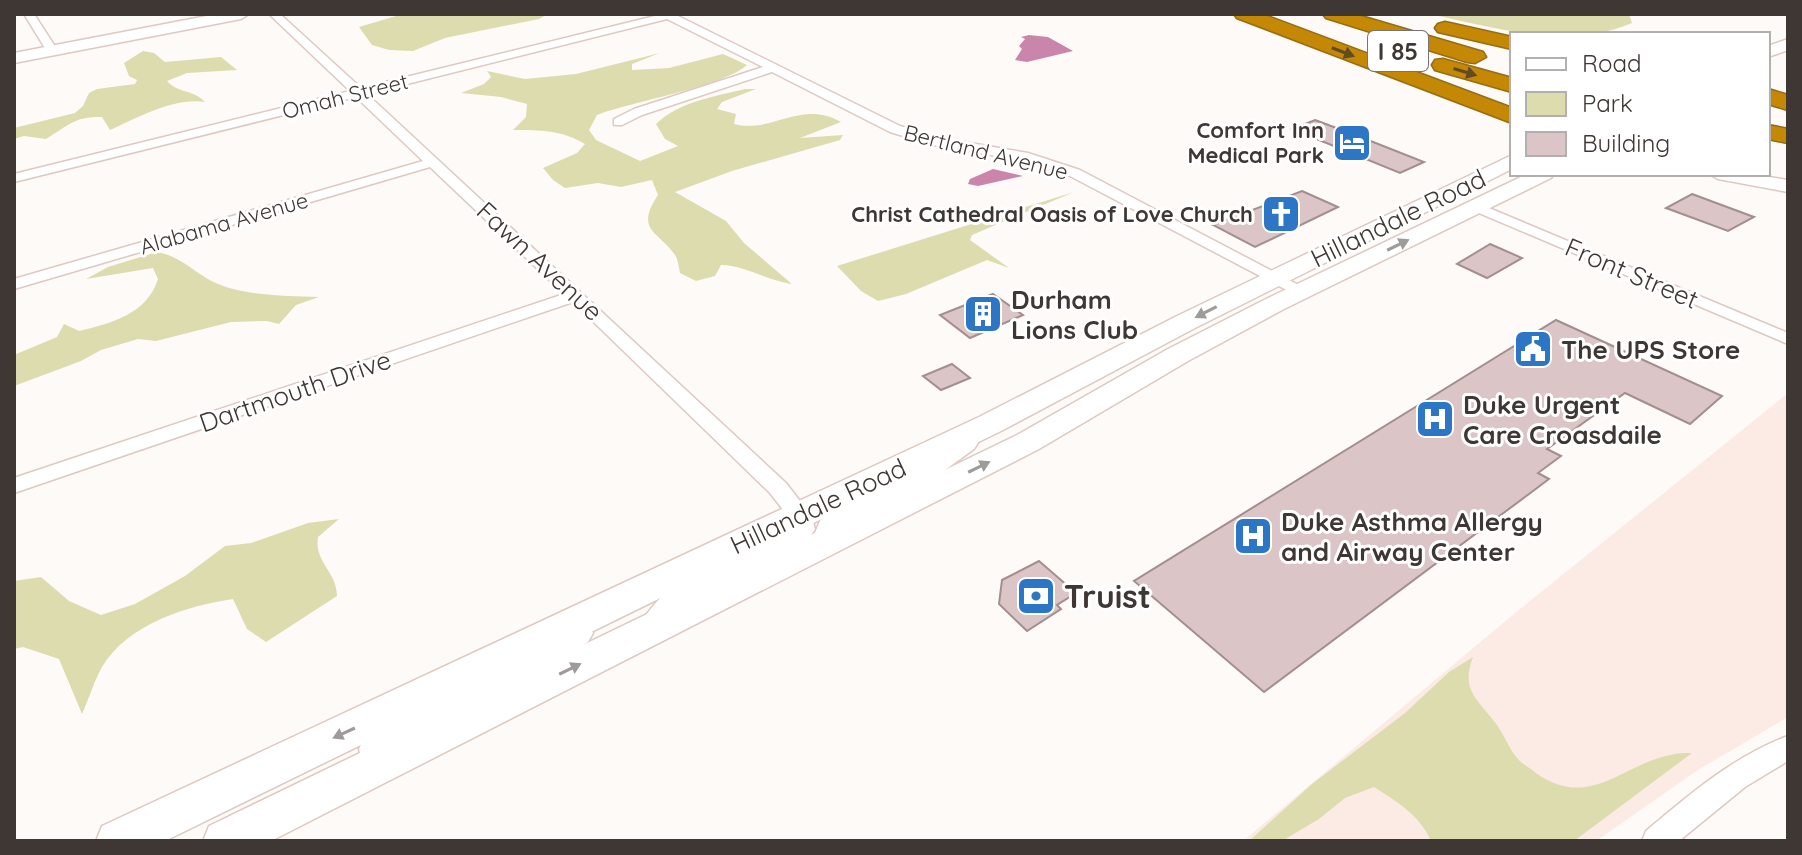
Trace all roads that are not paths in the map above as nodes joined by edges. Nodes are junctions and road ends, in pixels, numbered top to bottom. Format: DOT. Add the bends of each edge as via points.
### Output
graph roads {
  1 [pos="29,14"];
  2 [pos="241,14"];
  3 [pos="274,14"];
  4 [pos="1244,14"];
  5 [pos="1284,14"];
  6 [pos="1333,14"];
  7 [pos="1385,14"];
  8 [pos="672,15"];
  9 [pos="1510,43"];
  10 [pos="52,51"];
  11 [pos="14,58"];
  12 [pos="1510,67"];
  13 [pos="772,68"];
  14 [pos="1510,84"];
  15 [pos="359,93"];
  16 [pos="1510,115"];
  17 [pos="618,122"];
  18 [pos="434,162"];
  19 [pos="1510,162"];
  20 [pos="1540,176"];
  21 [pos="1732,176"];
  22 [pos="1750,176"];
  23 [pos="14,178"];
  24 [pos="1788,184"];
  25 [pos="1477,207"];
  26 [pos="14,284"];
  27 [pos="1289,284"];
  28 [pos="576,295"];
  29 [pos="1788,339"];
  30 [pos="990,424"];
  31 [pos="14,486"];
  32 [pos="799,514"];
  33 [pos="826,542"];
  34 [pos="626,598"];
  35 [pos="655,627"];
  36 [pos="1788,748"];
  37 [pos="379,764"];
  38 [pos="118,841"];
  39 [pos="225,841"];
  40 [pos="1657,841"];
  1 -- 10 [label="street"];
  2 -- 10 [label="main road"];
  3 -- 15 [label="street, Fawn Avenue"];
  4 -- 16 [label="highway, one-way"];
  5 -- 14 [label="highway, I 85, one-way"];
  6 -- 12 [label="highway, I 85"];
  7 -- 9 [label="highway"];
  8 -- 13 [label="street, Bertland Avenue"];
  8 -- 15 [label="street, Omah Street"];
  10 -- 11 [label="main road"];
  13 -- 17 [label="street"];
  13 -- 27 [label="street, Bertland Avenue" via="911,135 1028,157 1075,173"];
  15 -- 18 [label="street, Fawn Avenue"];
  15 -- 23 [label="street, Omah Street"];
  18 -- 26 [label="street, Alabama Avenue"];
  18 -- 28 [label="street, Fawn Avenue"];
  19 -- 27 [label="main road, Hillandale Road"];
  20 -- 25 [label="main road, Hillandale Road"];
  21 -- 24 [label="street"];
  22 -- 24 [label="street"];
  27 -- 25 [label="main road, Hillandale Road, one-way"];
  25 -- 29 [label="street, Front Street"];
  27 -- 30 [label="main road, Hillandale Road, one-way"];
  33 -- 27 [label="main road, Hillandale Road, one-way" via="1028,442"];
  28 -- 31 [label="street, Dartmouth Drive"];
  28 -- 32 [label="street, Fawn Avenue"];
  30 -- 32 [label="main road, Hillandale Road"];
  30 -- 33 [label="street" via="913,479 841,514"];
  32 -- 34 [label="main road, Hillandale Road"];
  32 -- 35 [label="street" via="800,529 792,536 700,582 671,603"];
  33 -- 35 [label="main road, Hillandale Road"];
  34 -- 37 [label="street" via="514,673 397,730 377,749"];
  34 -- 38 [label="main road, Hillandale Road, one-way"];
  37 -- 35 [label="main road, Hillandale Road, one-way"];
  36 -- 40 [label="street" via="1723,785"];
  37 -- 39 [label="main road, Hillandale Road"];
}
